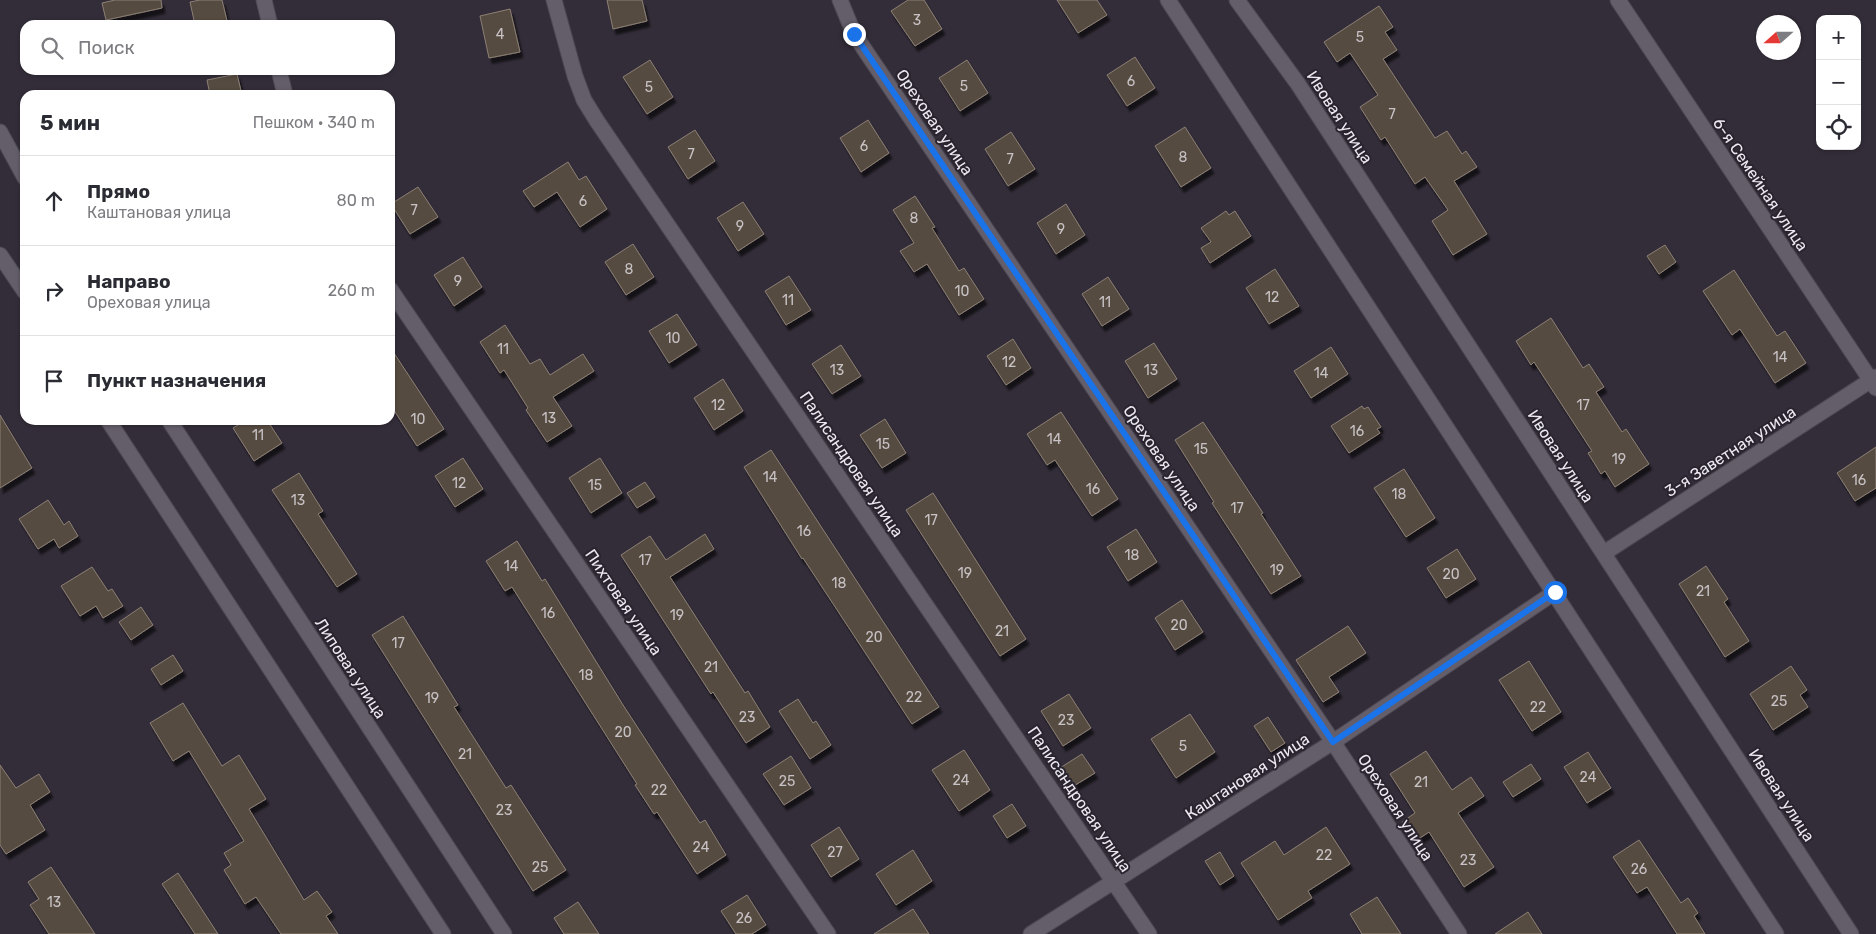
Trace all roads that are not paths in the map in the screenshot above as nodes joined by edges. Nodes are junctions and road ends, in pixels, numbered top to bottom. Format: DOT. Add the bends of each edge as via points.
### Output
graph roads {
  1 [pos="264,0"];
  2 [pos="554,0"];
  3 [pos="840,0"];
  4 [pos="1168,0"];
  5 [pos="1237,0"];
  6 [pos="1618,0"];
  7 [pos="269,20"];
  8 [pos="280,75"];
  9 [pos="284,90"];
  10 [pos="0,132"];
  11 [pos="20,169"];
  12 [pos="0,255"];
  13 [pos="20,285"];
  14 [pos="395,296"];
  15 [pos="1874,382"];
  16 [pos="111,425"];
  17 [pos="171,425"];
  18 [pos="1604,553"];
  19 [pos="1555,592"];
  20 [pos="1333,742"];
  21 [pos="1115,881"];
  22 [pos="443,934"];
  23 [pos="504,934"];
  24 [pos="828,934"];
  25 [pos="1031,934"];
  26 [pos="1150,934"];
  27 [pos="1459,934"];
  28 [pos="1776,934"];
  29 [pos="1851,934"];
  1 -- 7 [label="street"];
  2 -- 21 [label="street, Палисандровая улица" via="584,100"];
  3 -- 20 [label="street, Ореховая улица" via="854,34"];
  4 -- 19 [label="street"];
  5 -- 18 [label="street, Ивовая улица" via="1298,84"];
  6 -- 15 [label="street, 6-я Семейная улица"];
  8 -- 9 [label="street"];
  10 -- 11 [label="street"];
  12 -- 13 [label="street"];
  14 -- 24 [label="street, Пихтовая улица"];
  15 -- 18 [label="street, 3-я Заветная улица"];
  16 -- 22 [label="street"];
  17 -- 23 [label="street, Липовая улица"];
  18 -- 29 [label="street, Ивовая улица"];
  19 -- 20 [label="street, Каштановая улица"];
  19 -- 28 [label="street"];
  20 -- 21 [label="street, Каштановая улица"];
  20 -- 27 [label="street, Ореховая улица"];
  21 -- 25 [label="street, Каштановая улица"];
  21 -- 26 [label="street, Палисандровая улица"];
}
